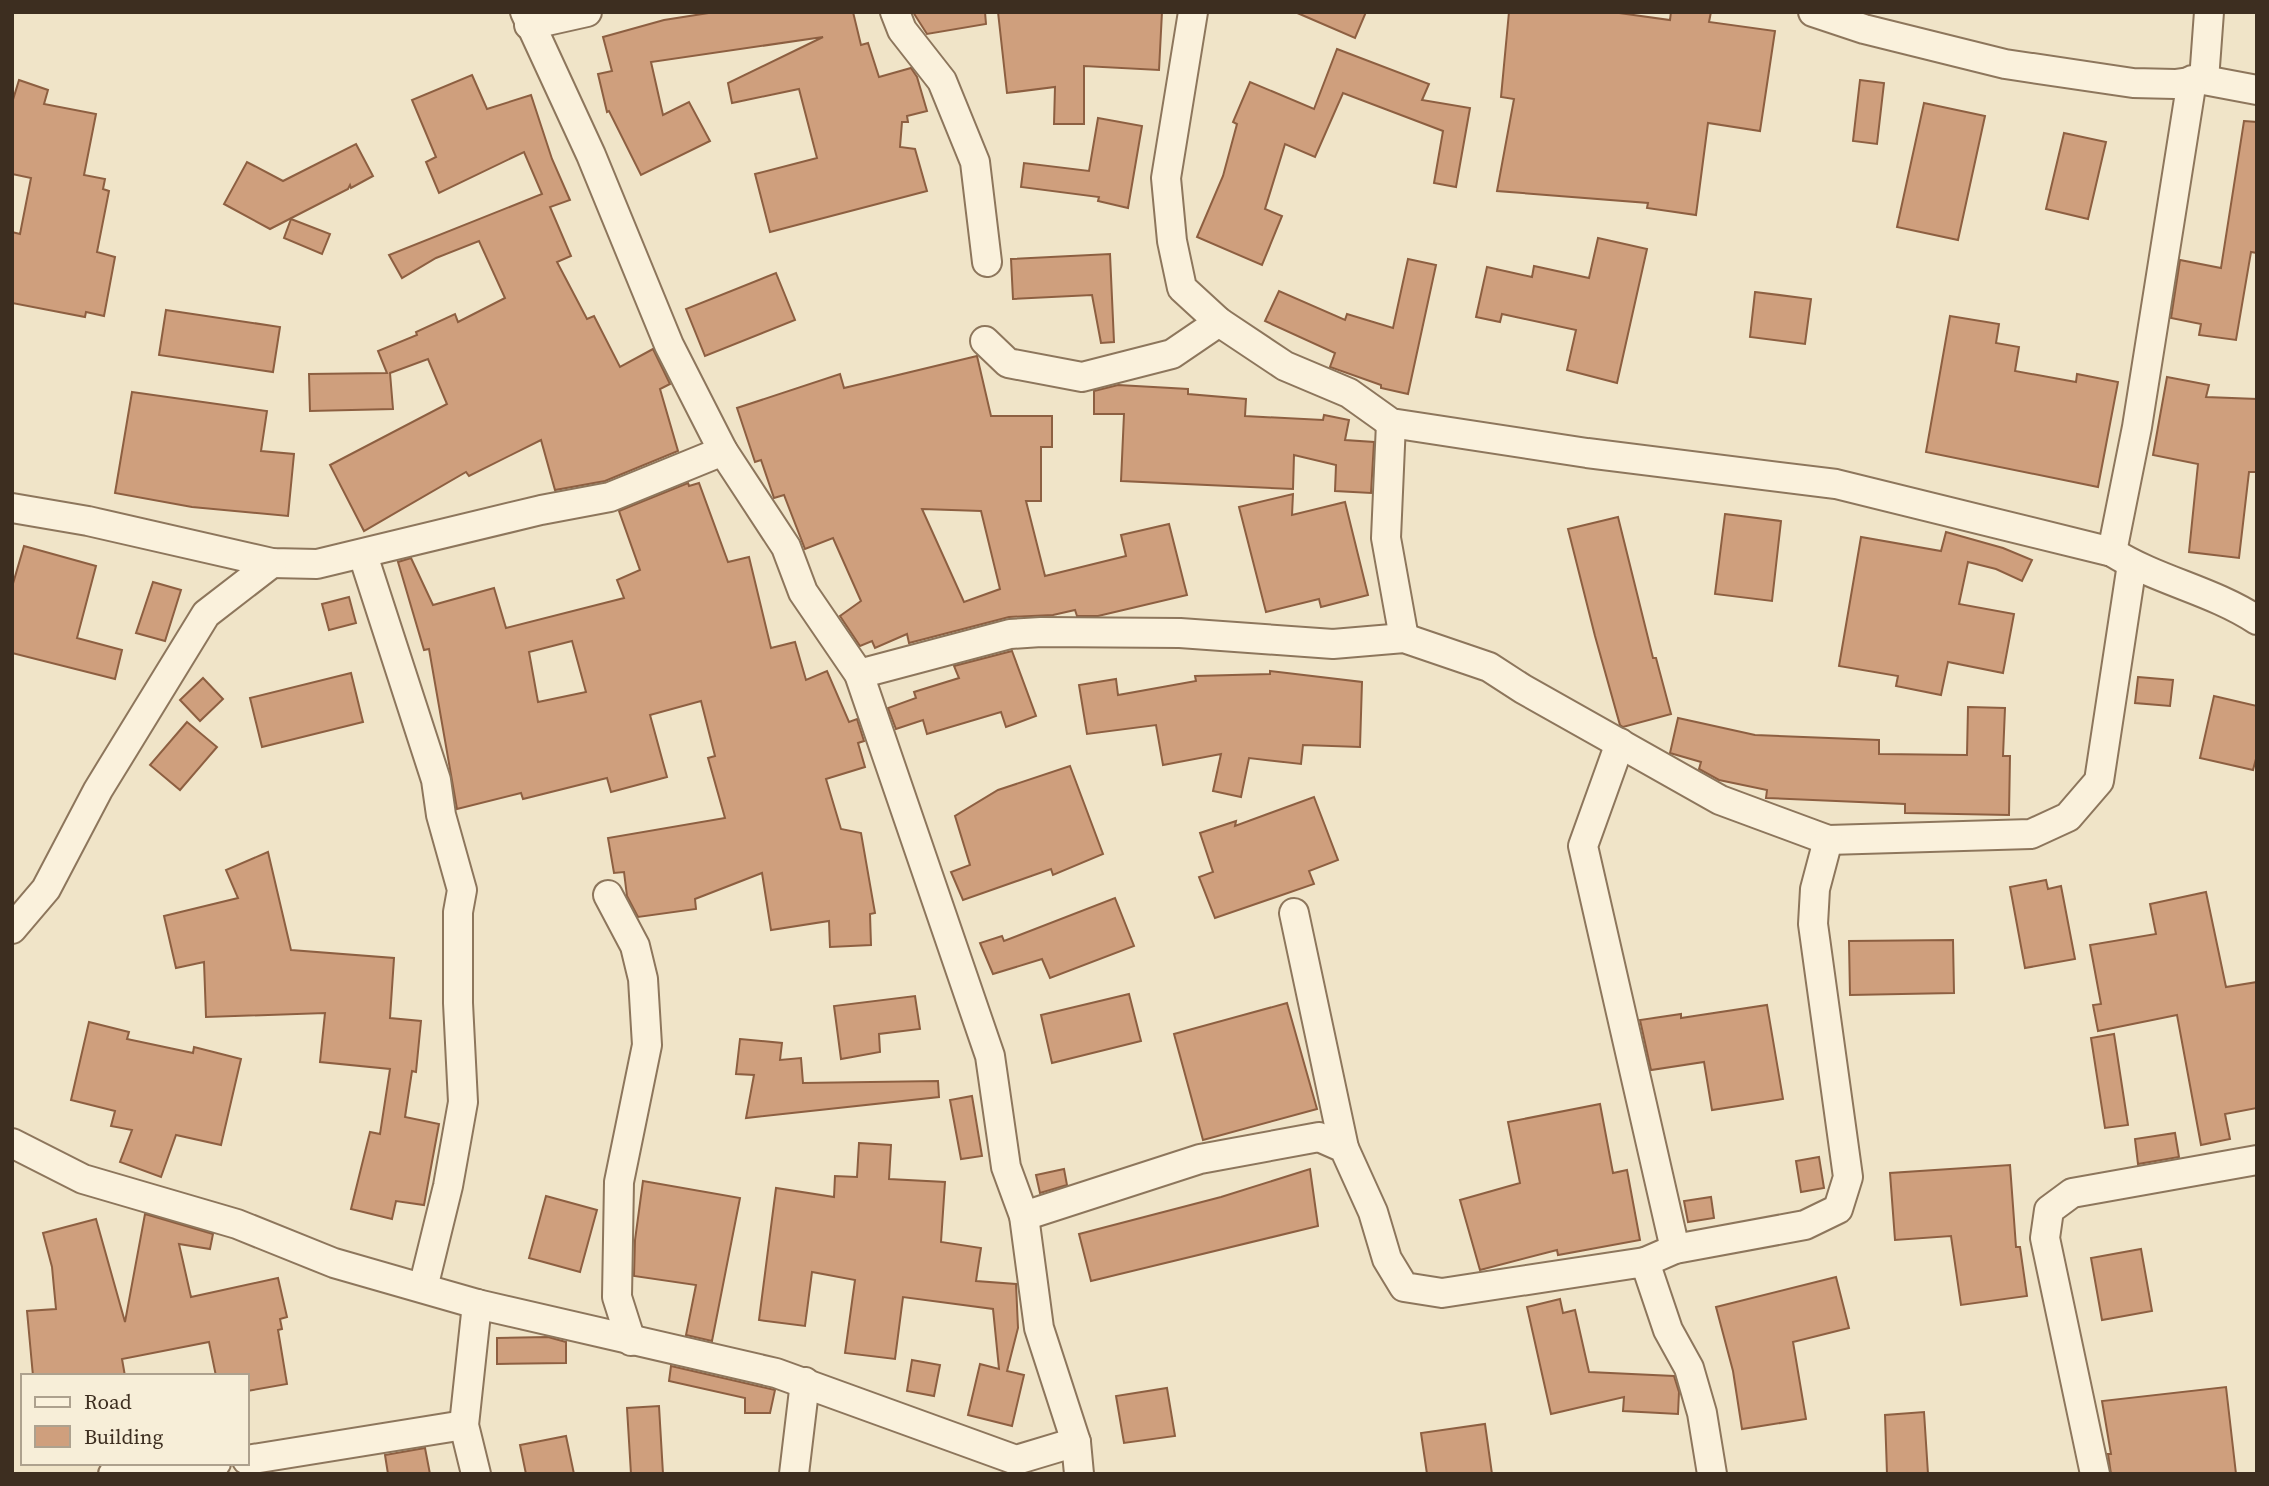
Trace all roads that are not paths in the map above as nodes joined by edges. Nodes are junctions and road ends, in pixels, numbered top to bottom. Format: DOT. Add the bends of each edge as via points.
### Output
graph roads {
  1 [pos="587,12"];
  2 [pos="895,12"];
  3 [pos="1193,12"];
  4 [pos="1813,12"];
  5 [pos="2209,12"];
  6 [pos="527,18"];
  7 [pos="2198,80"];
  8 [pos="2257,90"];
  9 [pos="987,262"];
  10 [pos="1219,322"];
  11 [pos="985,341"];
  12 [pos="1391,423"];
  13 [pos="723,451"];
  14 [pos="12,508"];
  15 [pos="363,555"];
  16 [pos="2122,558"];
  17 [pos="272,563"];
  18 [pos="2257,620"];
  19 [pos="1404,638"];
  20 [pos="859,674"];
  21 [pos="1620,743"];
  22 [pos="1828,839"];
  23 [pos="608,895"];
  24 [pos="1294,913"];
  25 [pos="12,929"];
  26 [pos="12,1143"];
  27 [pos="1344,1148"];
  28 [pos="2257,1160"];
  29 [pos="1024,1216"];
  30 [pos="1675,1250"];
  31 [pos="1645,1262"];
  32 [pos="423,1288"];
  33 [pos="477,1304"];
  34 [pos="631,1342"];
  35 [pos="805,1382"];
  36 [pos="464,1425"];
  37 [pos="1076,1442"];
  38 [pos="248,1460"];
  39 [pos="197,1465"];
  40 [pos="113,1474"];
  41 [pos="476,1474"];
  42 [pos="794,1474"];
  43 [pos="1079,1474"];
  44 [pos="1712,1474"];
  45 [pos="2095,1474"];
  1 -- 6 [label="street"];
  2 -- 9 [label="street" via="902,30 943,81 975,162"];
  3 -- 10 [label="street" via="1167,191 1182,288"];
  4 -- 7 [label="street" via="2005,64 2133,83"];
  5 -- 7 [label="street"];
  6 -- 13 [label="street" via="591,155 669,345"];
  7 -- 8 [label="street"];
  7 -- 16 [label="street" via="2137,426"];
  10 -- 11 [label="street" via="1172,354 1082,377 1008,363"];
  10 -- 12 [label="street" via="1285,366 1349,393"];
  12 -- 16 [label="street" via="1836,484"];
  12 -- 19 [label="street" via="1386,538"];
  13 -- 15 [label="street" via="610,497"];
  13 -- 20 [label="street" via="786,547 803,592"];
  14 -- 17 [label="street"];
  15 -- 17 [label="street" via="317,564"];
  15 -- 32 [label="street" via="436,780 440,815 462,890 458,1003 463,1102"];
  16 -- 18 [label="street" via="2227,601"];
  16 -- 22 [label="street" via="2099,781 2068,817 2031,834"];
  17 -- 25 [label="street" via="206,614 97,790 46,889"];
  19 -- 20 [label="street" via="1333,644 1180,633 1041,632 998,637"];
  19 -- 21 [label="street" via="1489,667"];
  20 -- 29 [label="street" via="990,1056 1006,1167"];
  21 -- 22 [label="street" via="1720,800"];
  21 -- 30 [label="street" via="1583,846"];
  22 -- 30 [label="street" via="1815,889 1813,924 1848,1177 1838,1209 1805,1225"];
  23 -- 34 [label="street" via="635,946 643,979 647,1045 619,1182 617,1297"];
  24 -- 27 [label="street"];
  26 -- 32 [label="street" via="83,1179 237,1224 334,1263"];
  27 -- 29 [label="street" via="1320,1137 1200,1159"];
  27 -- 31 [label="street" via="1373,1212 1387,1259 1404,1287 1442,1293"];
  28 -- 45 [label="street" via="2072,1193 2049,1210 2045,1238"];
  29 -- 37 [label="street" via="1039,1328"];
  30 -- 31 [label="street"];
  31 -- 44 [label="street" via="1668,1330 1689,1368"];
  32 -- 33 [label="street"];
  33 -- 34 [label="street"];
  33 -- 36 [label="street"];
  34 -- 35 [label="street"];
  35 -- 37 [label="street" via="1016,1460"];
  35 -- 42 [label="street"];
  36 -- 38 [label="street"];
  36 -- 41 [label="street"];
  37 -- 43 [label="street"];
  39 -- 40 [label="street"];
}
